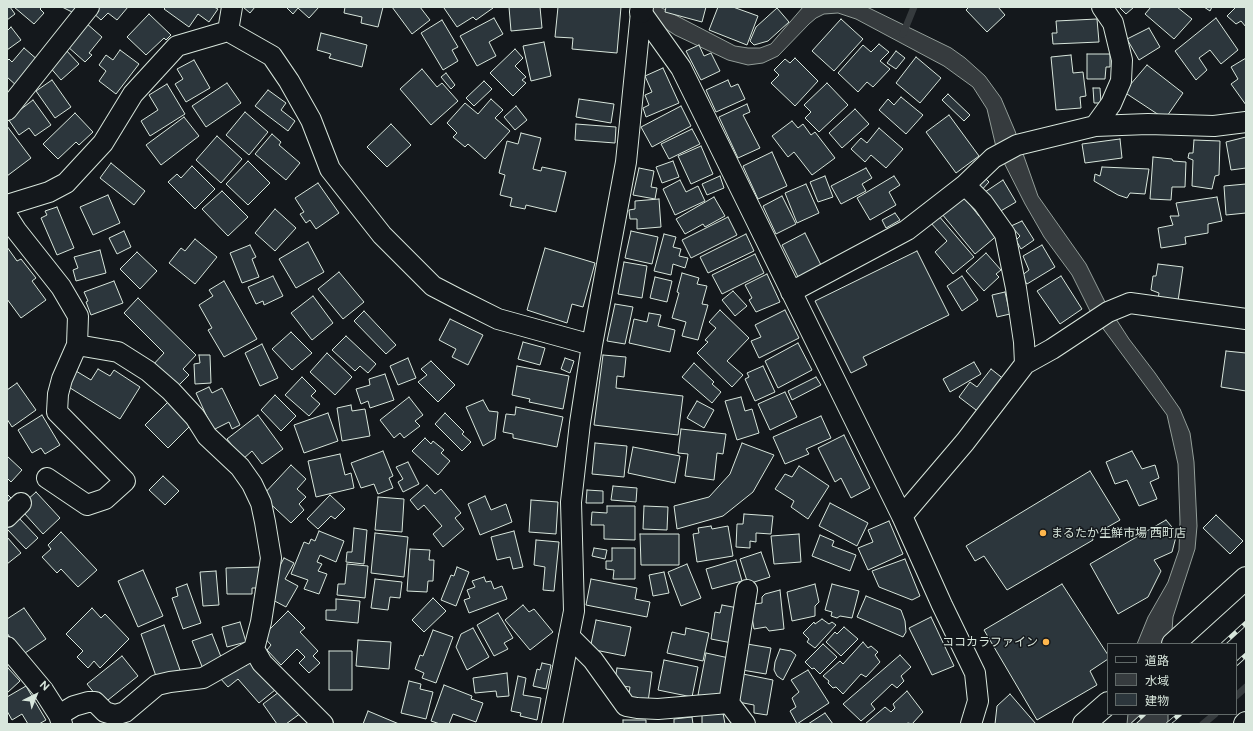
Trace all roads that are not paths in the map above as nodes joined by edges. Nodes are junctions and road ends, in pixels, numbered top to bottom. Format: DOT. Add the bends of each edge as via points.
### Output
graph roads {
  1 [pos="89,7"];
  2 [pos="232,7"];
  3 [pos="1102,7"];
  4 [pos="642,9"];
  5 [pos="228,31"];
  6 [pos="7,110"];
  7 [pos="1246,122"];
  8 [pos="1095,126"];
  9 [pos="965,185"];
  10 [pos="7,206"];
  11 [pos="10,228"];
  12 [pos="791,292"];
  13 [pos="1246,319"];
  14 [pos="592,345"];
  15 [pos="77,346"];
  16 [pos="1025,364"];
  17 [pos="47,478"];
  18 [pos="21,502"];
  19 [pos="902,516"];
  20 [pos="7,517"];
  21 [pos="1246,578"];
  22 [pos="747,590"];
  23 [pos="569,636"];
  24 [pos="1174,643"];
  25 [pos="7,647"];
  26 [pos="254,649"];
  27 [pos="729,703"];
  28 [pos="1107,704"];
  29 [pos="61,720"];
  30 [pos="323,724"];
  31 [pos="552,724"];
  32 [pos="745,724"];
  33 [pos="971,724"];
  34 [pos="1084,724"];
  1 -- 6 [label="street"];
  2 -- 5 [label="street"];
  3 -- 8 [label="street" via="1113,23 1122,60 1121,81 1111,104"];
  4 -- 12 [label="street" via="681,68"];
  4 -- 14 [label="street" via="626,162"];
  5 -- 10 [label="street" via="177,46 133,94 103,142 66,183 49,192"];
  5 -- 14 [label="street" via="272,56 311,120 330,169 382,235 433,286 498,319"];
  7 -- 8 [label="street" via="1214,126"];
  8 -- 9 [label="street" via="1017,145 993,158"];
  9 -- 12 [label="street" via="907,230"];
  9 -- 16 [label="street" via="983,202 1005,234 1016,288"];
  11 -- 15 [label="street" via="61,286 78,316"];
  12 -- 19 [label="street"];
  13 -- 16 [label="street" via="1130,303 1108,312"];
  14 -- 23 [label="street" via="580,423 572,502 574,611"];
  15 -- 17 [label="street" via="62,380 57,412 125,481 105,499 87,505"];
  15 -- 26 [label="street" via="118,352 148,371 171,391 207,436 240,467 252,484 261,503 271,558"];
  16 -- 19 [label="street" via="965,442"];
  18 -- 20 [label="street"];
  19 -- 33 [label="street" via="975,673 978,701"];
  21 -- 24 [label="street"];
  22 -- 27 [label="street"];
  23 -- 27 [label="street" via="593,660 626,706 658,710"];
  23 -- 31 [label="street"];
  25 -- 29 [label="street" via="43,690"];
  26 -- 29 [label="street" via="203,678 157,685 125,712 115,715 105,712 95,702 88,702 74,706"];
  26 -- 30 [label="street" via="262,663"];
  27 -- 32 [label="street"];
  28 -- 34 [label="street"];
}
